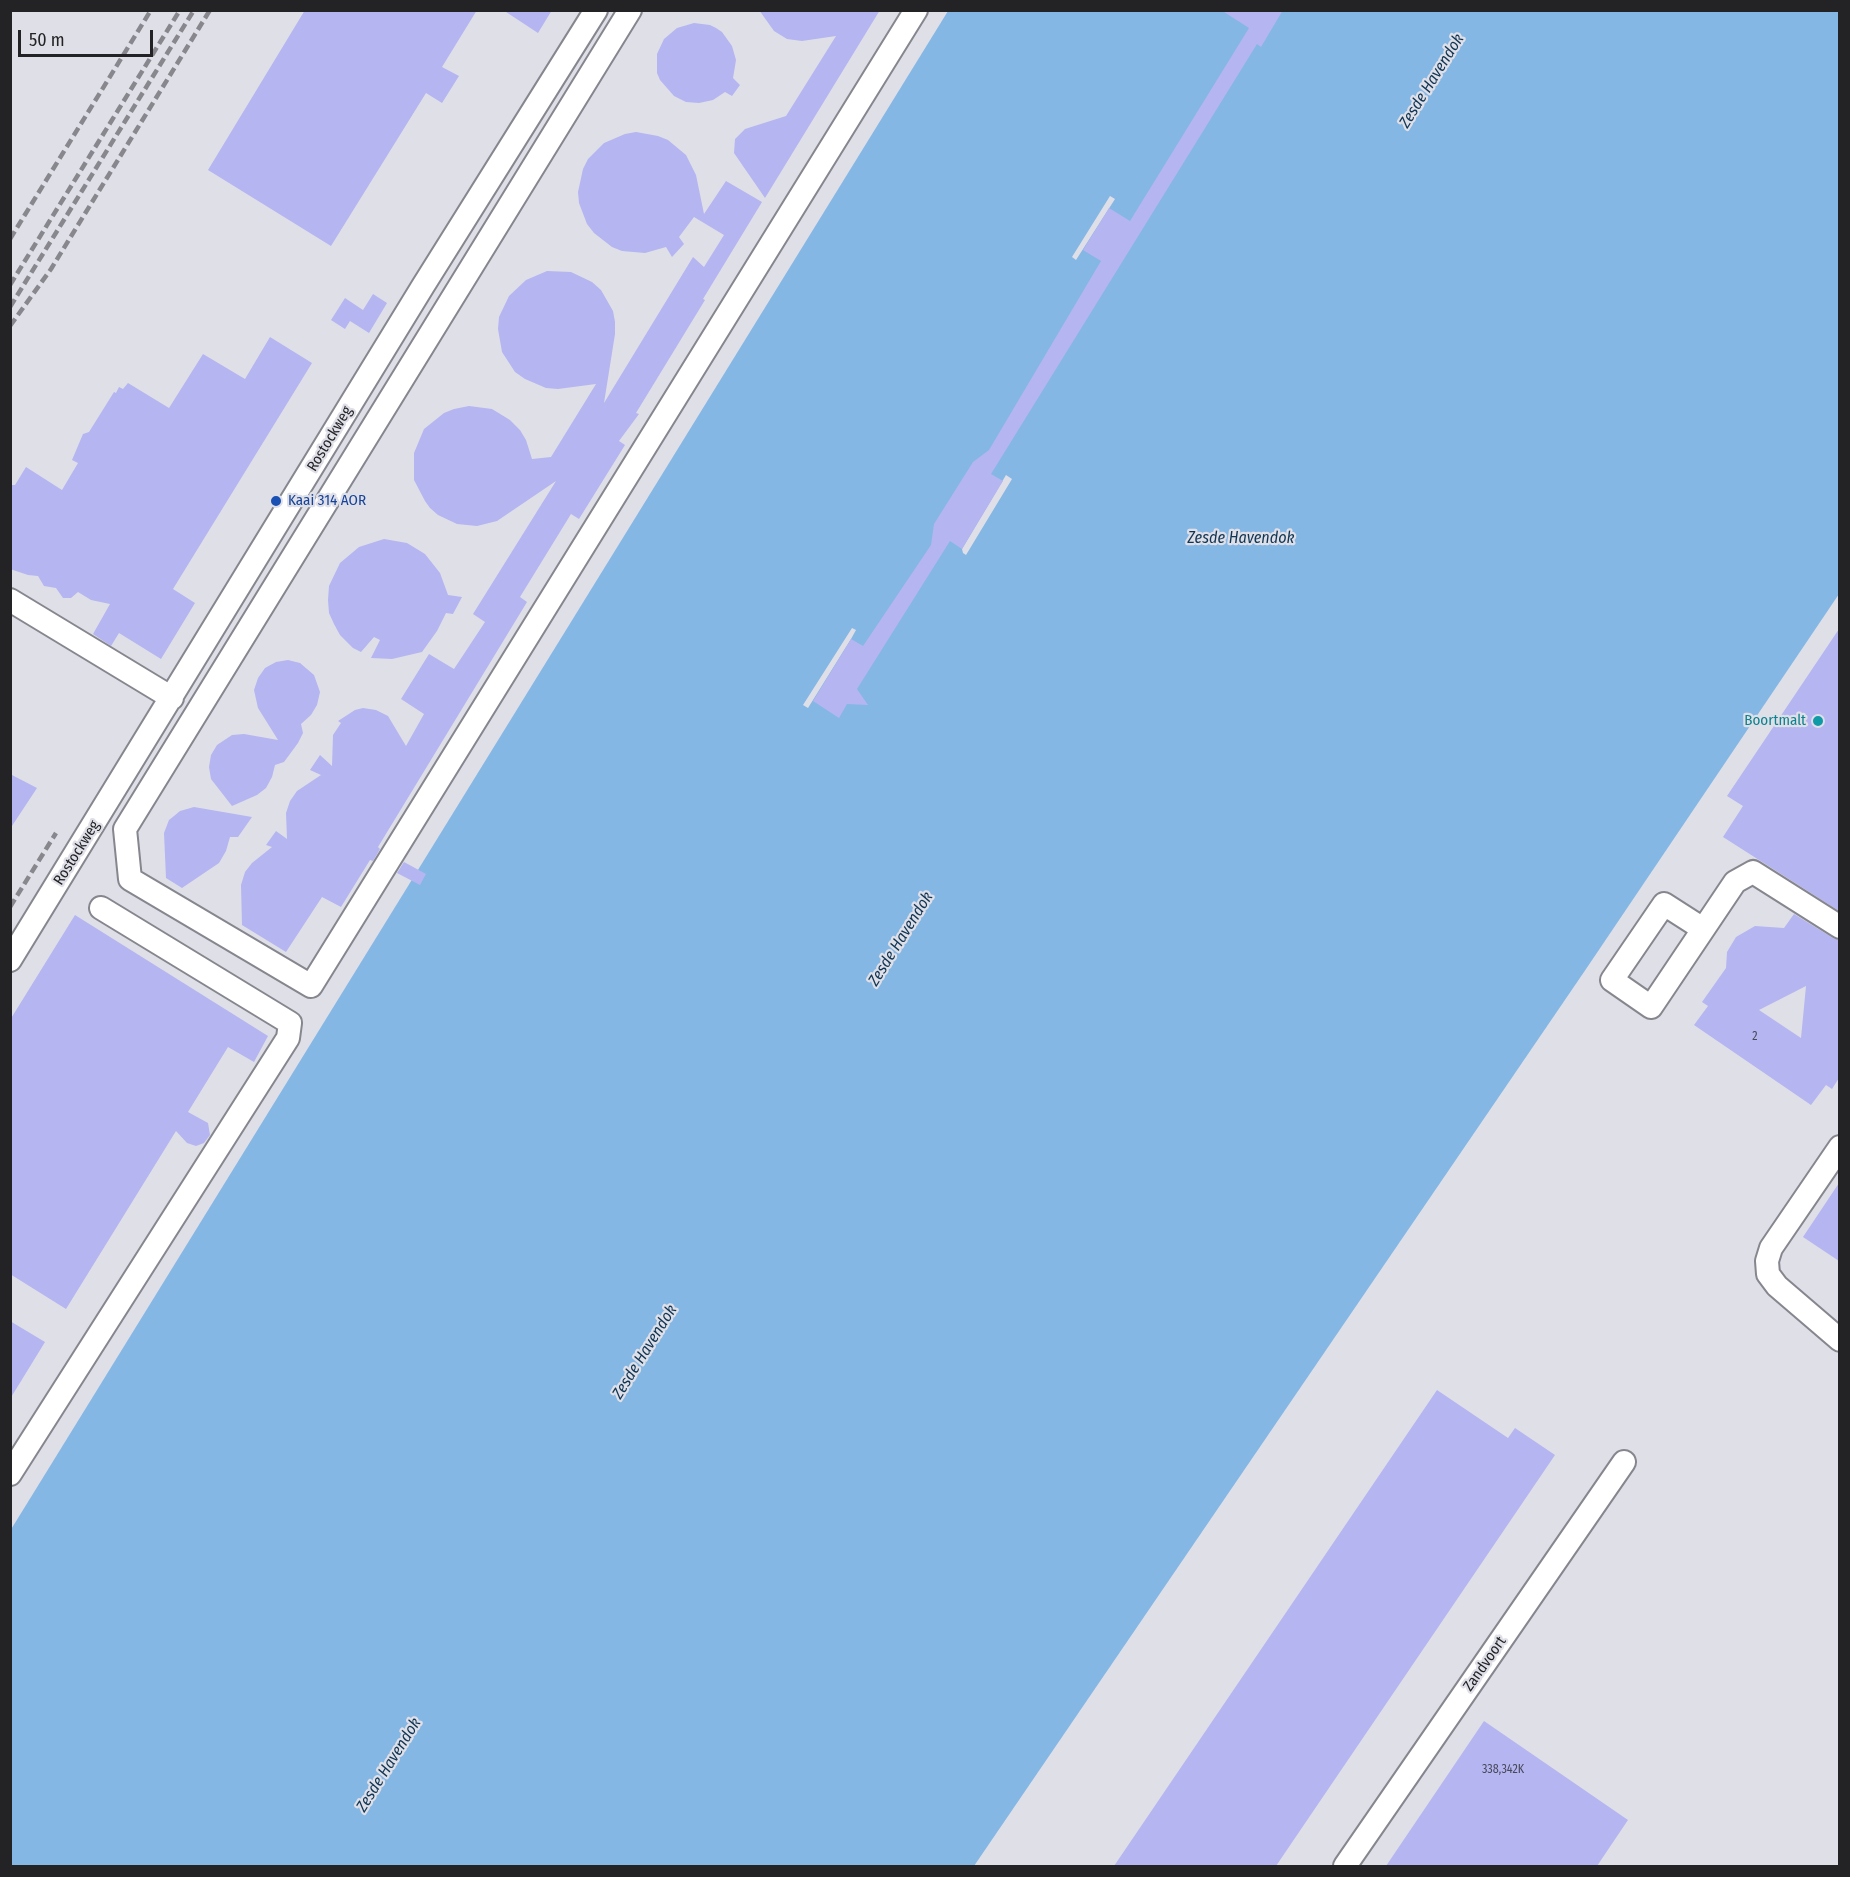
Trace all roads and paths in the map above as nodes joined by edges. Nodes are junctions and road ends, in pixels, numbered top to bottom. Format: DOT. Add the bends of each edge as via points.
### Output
graph roads {
  1 [pos="596,10"];
  2 [pos="630,10"];
  3 [pos="916,10"];
  4 [pos="10,600"];
  5 [pos="172,698"];
  6 [pos="101,908"];
  7 [pos="1839,927"];
  8 [pos="1703,928"];
  9 [pos="10,960"];
  10 [pos="1839,1147"];
  11 [pos="1839,1340"];
  12 [pos="1624,1462"];
  13 [pos="10,1474"];
  14 [pos="1345,1866"];
  1 -- 5 [label="street, Rostockweg"];
  2 -- 3 [label="street" via="125,828 130,879 311,986"];
  4 -- 5 [label="street"];
  5 -- 9 [label="street, Rostockweg"];
  6 -- 13 [label="street" via="290,1023 288,1038"];
  7 -- 8 [label="street" via="1753,872 1735,882"];
  10 -- 11 [label="street" via="1771,1248 1767,1261 1768,1274 1777,1286"];
  12 -- 14 [label="street, Zandvoort"];
}
